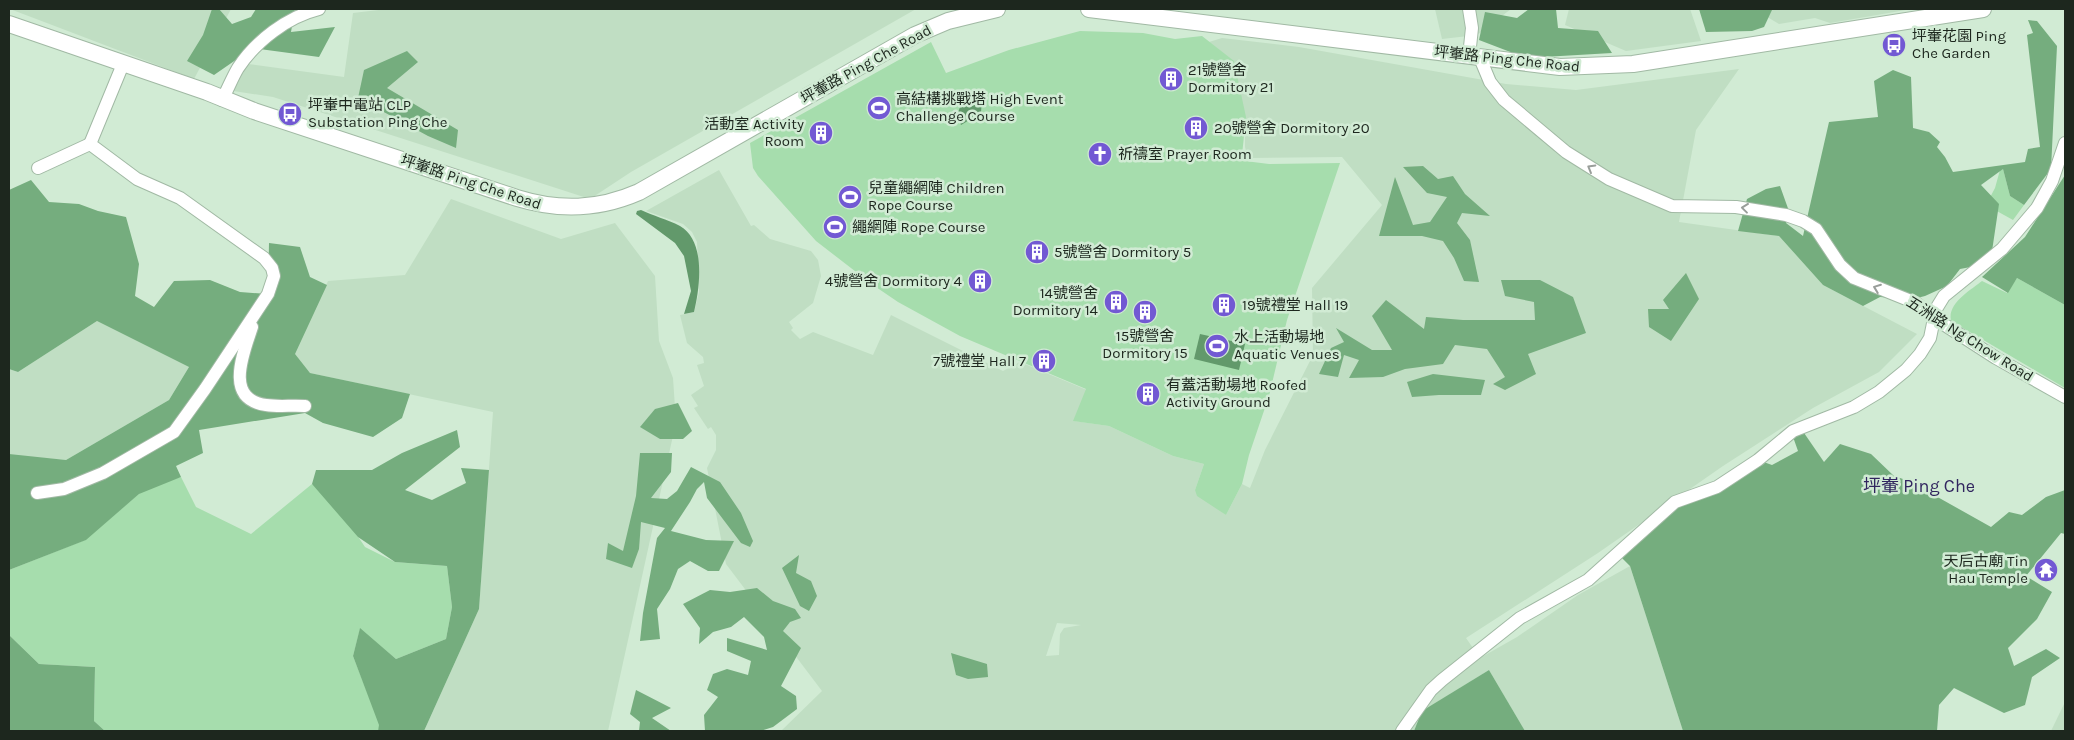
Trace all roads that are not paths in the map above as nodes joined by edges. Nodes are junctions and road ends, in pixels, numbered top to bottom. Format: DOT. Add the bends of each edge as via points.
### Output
graph roads {
  1 [pos="318,9"];
  2 [pos="998,9"];
  3 [pos="1088,9"];
  4 [pos="1470,9"];
  5 [pos="1983,9"];
  6 [pos="9,24"];
  7 [pos="1474,57"];
  8 [pos="123,64"];
  9 [pos="222,100"];
  10 [pos="2065,143"];
  11 [pos="90,144"];
  12 [pos="38,168"];
  13 [pos="256,312"];
  14 [pos="1934,318"];
  15 [pos="2065,397"];
  16 [pos="305,406"];
  17 [pos="37,493"];
  18 [pos="1402,731"];
  1 -- 9 [label="street" via="268,34 239,67"];
  2 -- 9 [label="street, 坪輋路 Ping Che Road" via="948,21 916,35 652,186 617,201 588,206 564,208 532,203"];
  3 -- 7 [label="street, 坪輋路 Ping Che Road"];
  4 -- 7 [label="street"];
  5 -- 7 [label="street, 坪輋路 Ping Che Road" via="1632,64 1560,67"];
  6 -- 8 [label="street, 坪輋路 Ping Che Road"];
  14 -- 7 [label="street, 五洲路 Ng Chow Road, one-way" via="1913,302 1854,278 1840,265 1816,230 1803,221 1736,207 1672,206 1609,179 1566,152 1504,100"];
  8 -- 9 [label="street, 坪輋路 Ping Che Road"];
  8 -- 11 [label="street"];
  10 -- 14 [label="street" via="2052,182 2032,214 1992,259 1944,296"];
  11 -- 12 [label="street"];
  11 -- 13 [label="street" via="137,179 180,198 264,258 274,276"];
  13 -- 16 [label="street" via="239,366 242,391 258,403"];
  13 -- 17 [label="street" via="174,432 103,473 64,489"];
  14 -- 15 [label="street, 五洲路 Ng Chow Road"];
  14 -- 18 [label="street" via="1930,338 1914,362 1879,392 1854,407 1793,431 1758,460 1717,487 1675,502 1588,580 1520,618 1442,680"];
}
